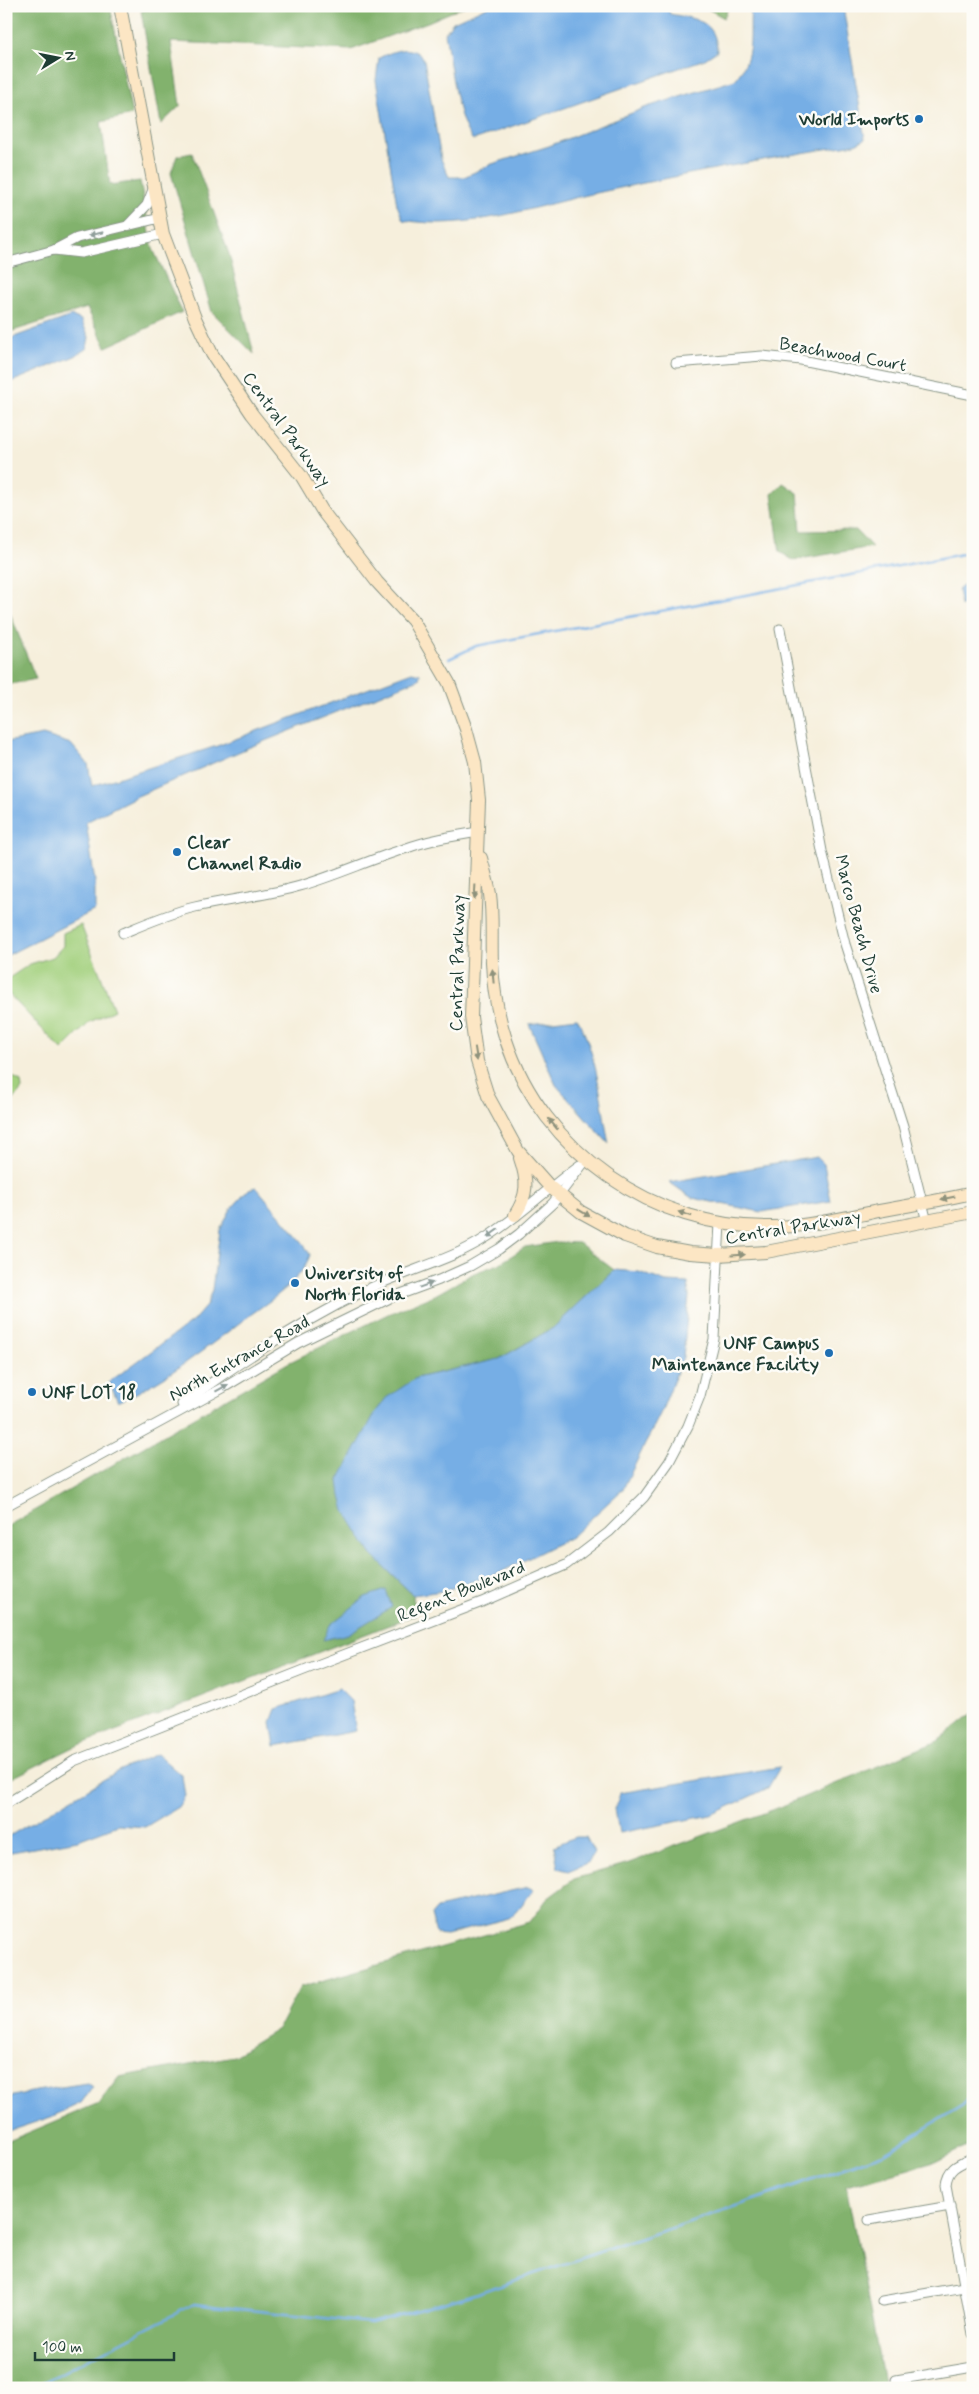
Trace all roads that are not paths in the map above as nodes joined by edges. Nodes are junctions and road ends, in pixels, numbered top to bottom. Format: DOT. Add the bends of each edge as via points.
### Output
graph roads {
  1 [pos="120,6"];
  2 [pos="154,187"];
  3 [pos="160,218"];
  4 [pos="126,226"];
  5 [pos="163,234"];
  6 [pos="54,250"];
  7 [pos="6,263"];
  8 [pos="676,362"];
  9 [pos="973,394"];
  10 [pos="780,629"];
  11 [pos="478,838"];
  12 [pos="124,933"];
  13 [pos="518,1151"];
  14 [pos="586,1160"];
  15 [pos="550,1186"];
  16 [pos="973,1193"];
  17 [pos="560,1196"];
  18 [pos="923,1203"];
  19 [pos="973,1212"];
  20 [pos="514,1215"];
  21 [pos="927,1222"];
  22 [pos="720,1223"];
  23 [pos="718,1256"];
  24 [pos="326,1312"];
  25 [pos="349,1317"];
  26 [pos="164,1419"];
  27 [pos="6,1506"];
  28 [pos="6,1804"];
  29 [pos="973,2158"];
  30 [pos="950,2206"];
  31 [pos="869,2220"];
  32 [pos="964,2287"];
  33 [pos="882,2301"];
  34 [pos="973,2334"];
  35 [pos="973,2367"];
  36 [pos="896,2380"];
  1 -- 2 [label="street, Central Parkway"];
  2 -- 3 [label="street, Central Parkway"];
  2 -- 4 [label="street" via="147,205"];
  3 -- 4 [label="street"];
  3 -- 5 [label="street, Central Parkway"];
  4 -- 6 [label="street, one-way" via="77,238"];
  5 -- 6 [label="street" via="81,252"];
  5 -- 11 [label="street, Central Parkway" via="212,354 252,414 302,477 323,512 377,582 413,621 449,684 475,762"];
  6 -- 7 [label="street"];
  8 -- 9 [label="street, Beachwood Court" via="762,356 801,360"];
  10 -- 18 [label="street, Marco Beach Drive" via="822,851 845,944 901,1118"];
  11 -- 12 [label="street" via="439,839 299,886 195,907"];
  11 -- 13 [label="street, Central Parkway, one-way" via="471,1016 477,1061 488,1096"];
  14 -- 11 [label="street, Central Parkway, one-way" via="543,1112 526,1086 506,1040 494,987 490,893"];
  13 -- 15 [label="street, Central Parkway"];
  13 -- 20 [label="street" via="527,1187 522,1204"];
  14 -- 15 [label="street, North Entrance Road"];
  14 -- 17 [label="street, North Entrance Road"];
  22 -- 14 [label="street, Central Parkway, one-way" via="656,1204"];
  15 -- 17 [label="street, Central Parkway"];
  15 -- 20 [label="street, North Entrance Road"];
  16 -- 18 [label="street, Central Parkway, one-way"];
  17 -- 23 [label="street, Central Parkway, one-way" via="581,1212 625,1236 657,1247"];
  25 -- 17 [label="street, North Entrance Road, one-way" via="470,1266 519,1234"];
  18 -- 21 [label="street, Marco Beach Drive"];
  18 -- 22 [label="street, Central Parkway" via="797,1226 746,1227"];
  19 -- 21 [label="street, Central Parkway"];
  20 -- 24 [label="street, North Entrance Road, one-way" via="487,1237 465,1249 366,1290"];
  23 -- 21 [label="street, Central Parkway, one-way" via="766,1252"];
  22 -- 23 [label="street, Regent Boulevard"];
  23 -- 28 [label="street, Regent Boulevard" via="714,1339 700,1396 669,1462 644,1496 610,1532 566,1565 482,1602 74,1761"];
  24 -- 25 [label="street"];
  24 -- 26 [label="street, North Entrance Road" via="290,1331 216,1379"];
  26 -- 25 [label="street, North Entrance Road, one-way"];
  26 -- 27 [label="street, North Entrance Road"];
  29 -- 30 [label="street" via="956,2166 947,2177"];
  30 -- 31 [label="street"];
  30 -- 32 [label="street"];
  32 -- 33 [label="street"];
  32 -- 34 [label="street"];
  35 -- 36 [label="street"];
}
